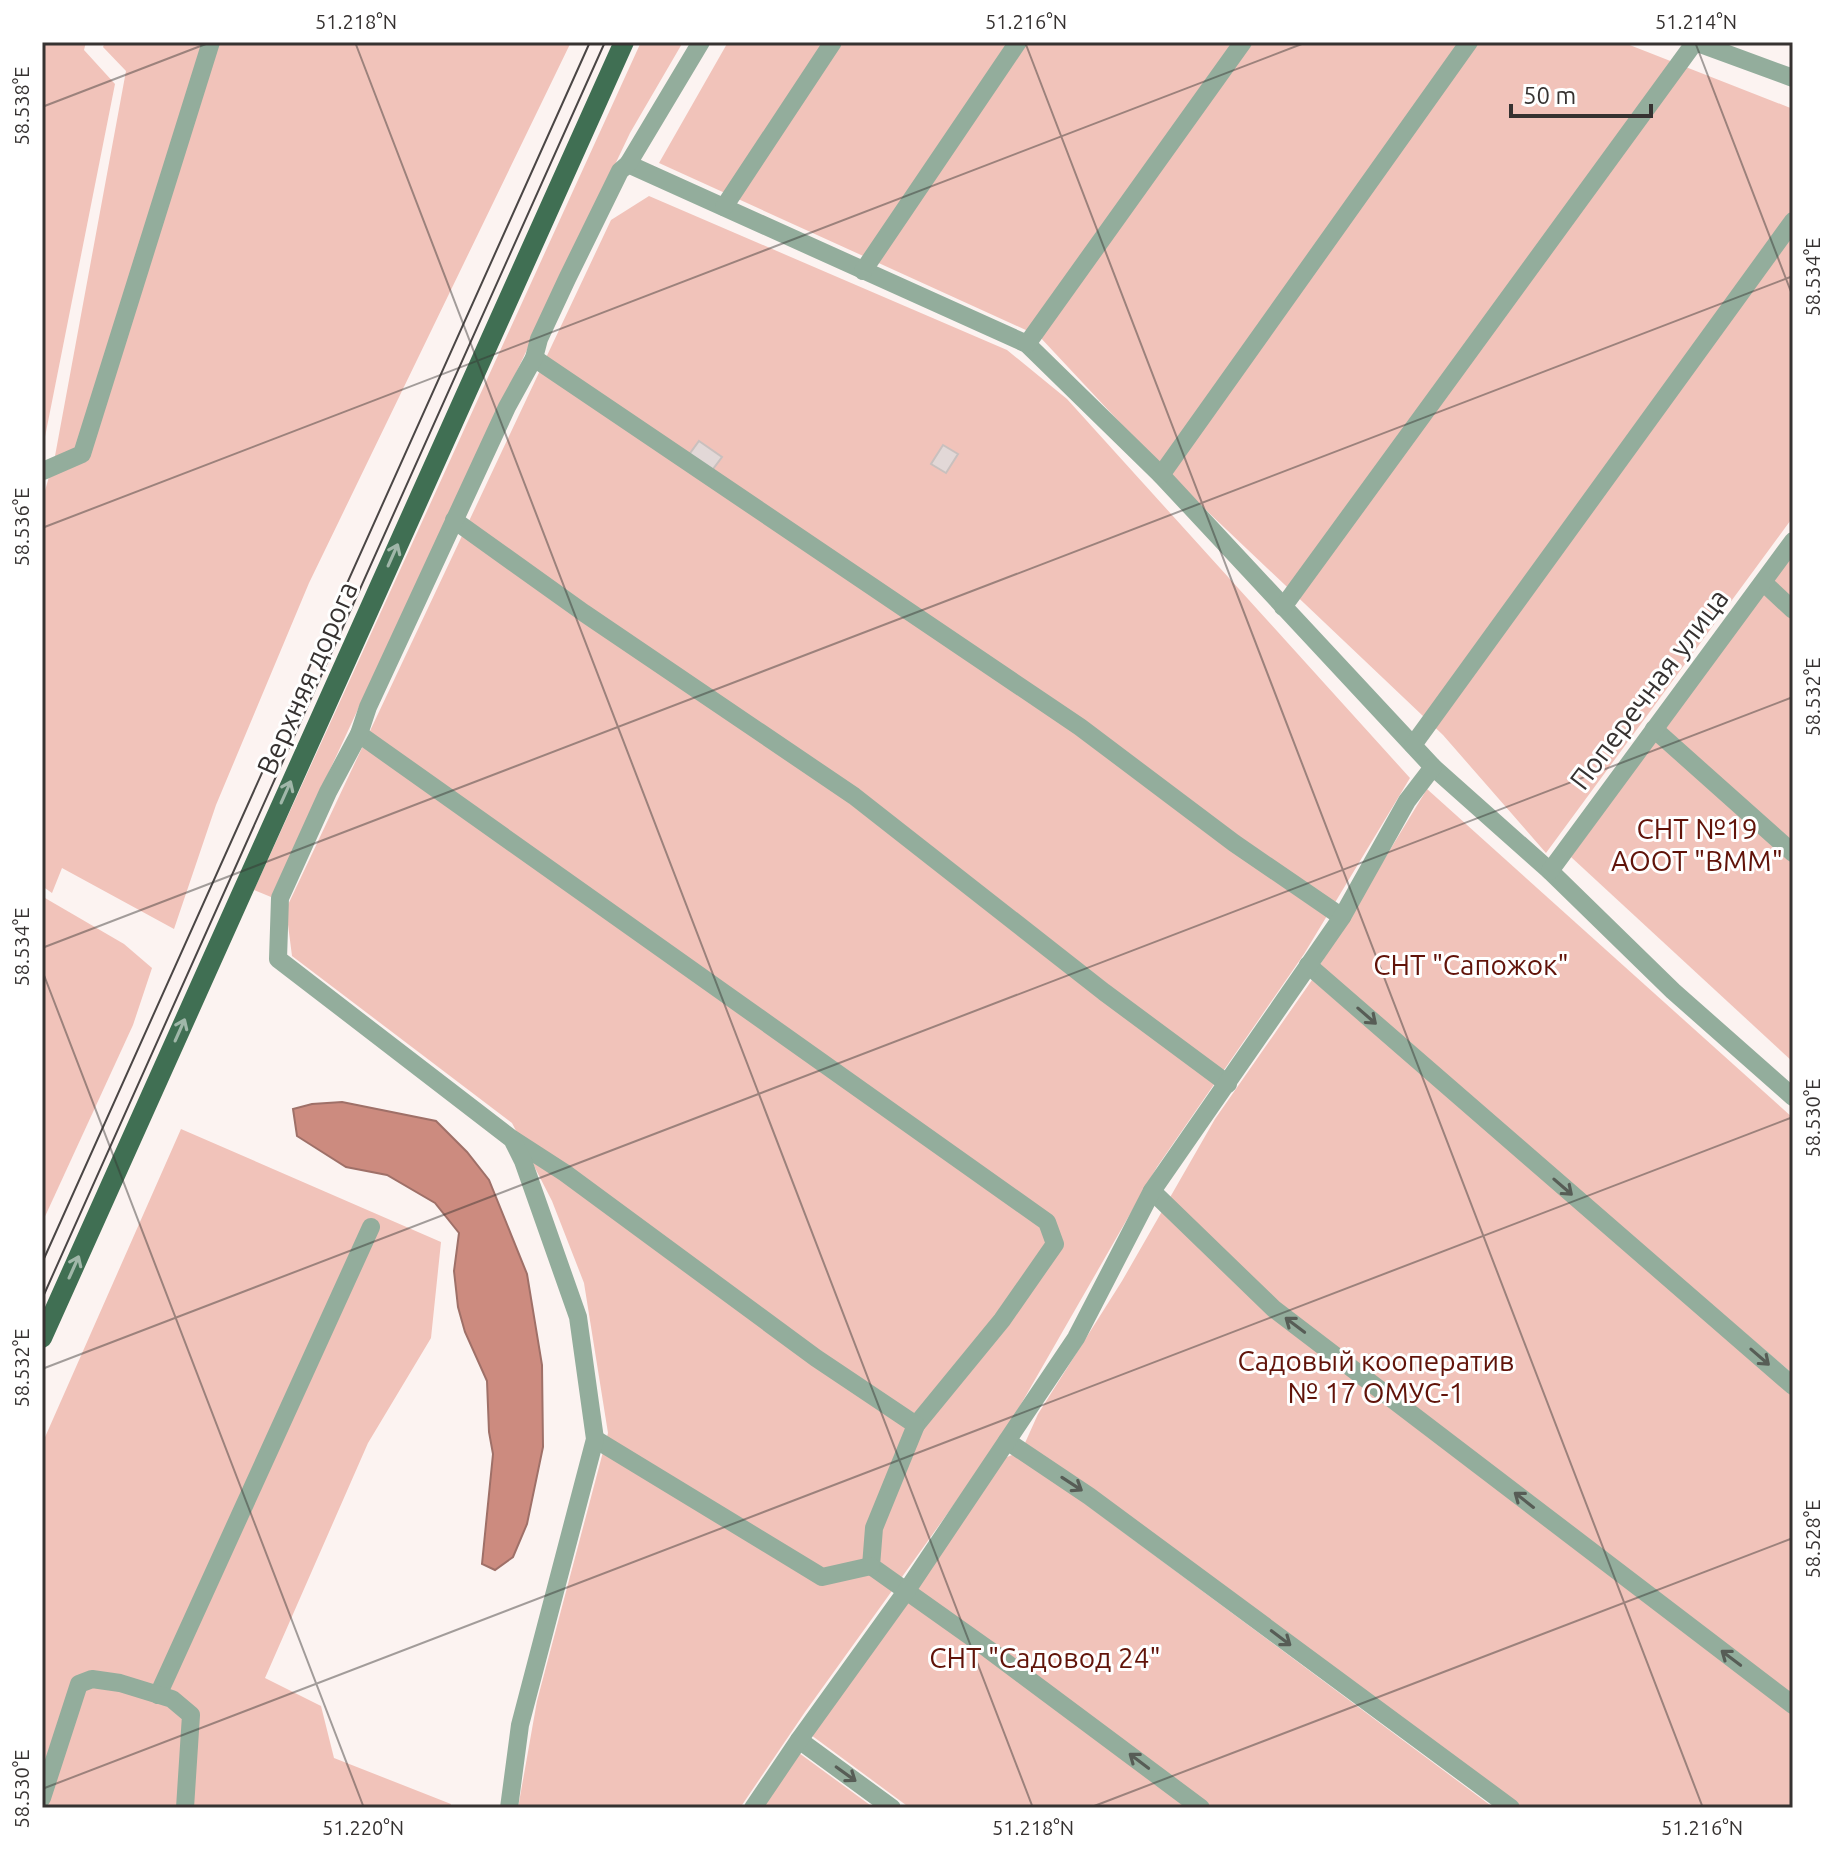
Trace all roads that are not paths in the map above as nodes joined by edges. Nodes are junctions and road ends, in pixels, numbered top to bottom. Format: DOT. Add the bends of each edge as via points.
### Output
graph roads {
  1 [pos="211,42"];
  2 [pos="624,42"];
  3 [pos="701,42"];
  4 [pos="833,42"];
  5 [pos="1018,42"];
  6 [pos="1243,42"];
  7 [pos="1469,42"];
  8 [pos="1695,42"];
  9 [pos="1793,78"];
  10 [pos="628,164"];
  11 [pos="724,207"];
  12 [pos="1793,221"];
  13 [pos="863,271"];
  14 [pos="1027,344"];
  15 [pos="534,358"];
  16 [pos="43,471"];
  17 [pos="1161,475"];
  18 [pos="454,520"];
  19 [pos="1793,541"];
  20 [pos="1764,583"];
  21 [pos="1283,607"];
  22 [pos="1793,610"];
  23 [pos="1654,729"];
  24 [pos="359,734"];
  25 [pos="1413,745"];
  26 [pos="1433,767"];
  27 [pos="1793,853"];
  28 [pos="1550,871"];
  29 [pos="1342,917"];
  30 [pos="1308,965"];
  31 [pos="1228,1084"];
  32 [pos="1793,1097"];
  33 [pos="512,1139"];
  34 [pos="1152,1191"];
  35 [pos="371,1227"];
  36 [pos="42,1338"];
  37 [pos="1793,1386"];
  38 [pos="916,1425"];
  39 [pos="595,1439"];
  40 [pos="1007,1441"];
  41 [pos="871,1566"];
  42 [pos="907,1590"];
  43 [pos="158,1695"];
  44 [pos="1793,1705"];
  45 [pos="799,1740"];
  46 [pos="42,1798"];
  47 [pos="185,1808"];
  48 [pos="509,1808"];
  49 [pos="753,1808"];
  50 [pos="892,1808"];
  51 [pos="1201,1808"];
  52 [pos="1511,1808"];
  1 -- 16 [label="street" via="82,454"];
  36 -- 2 [label="main road, Верхняя дорога, one-way"];
  3 -- 10 [label="street"];
  4 -- 11 [label="street"];
  5 -- 13 [label="street"];
  6 -- 14 [label="street"];
  7 -- 17 [label="street"];
  8 -- 9 [label="street"];
  8 -- 21 [label="street"];
  10 -- 11 [label="street"];
  10 -- 15 [label="street" via="567,279"];
  11 -- 13 [label="street"];
  12 -- 25 [label="street"];
  13 -- 14 [label="street"];
  14 -- 17 [label="street"];
  15 -- 18 [label="street"];
  15 -- 29 [label="street" via="1080,727"];
  17 -- 21 [label="street"];
  18 -- 24 [label="street"];
  18 -- 31 [label="street" via="854,796"];
  19 -- 20 [label="street, Поперечная улица"];
  20 -- 22 [label="street"];
  20 -- 23 [label="street, Поперечная улица"];
  21 -- 25 [label="street"];
  23 -- 27 [label="street"];
  23 -- 28 [label="street, Поперечная улица"];
  24 -- 33 [label="street" via="280,898 278,959"];
  24 -- 38 [label="street" via="1047,1222 1055,1244 1002,1320"];
  25 -- 26 [label="street"];
  26 -- 28 [label="street"];
  26 -- 29 [label="street" via="1407,801"];
  28 -- 32 [label="street" via="1673,991"];
  29 -- 30 [label="street"];
  30 -- 31 [label="street"];
  30 -- 37 [label="street, one-way"];
  31 -- 34 [label="street"];
  33 -- 38 [label="street"];
  33 -- 39 [label="street" via="578,1317"];
  34 -- 40 [label="street" via="1076,1338"];
  44 -- 34 [label="street, one-way" via="1274,1309"];
  35 -- 43 [label="street"];
  38 -- 41 [label="street" via="874,1528"];
  39 -- 41 [label="street" via="822,1577"];
  39 -- 48 [label="street" via="520,1725"];
  40 -- 42 [label="street"];
  40 -- 52 [label="street, one-way"];
  41 -- 42 [label="street"];
  42 -- 45 [label="street"];
  51 -- 42 [label="street, one-way"];
  43 -- 46 [label="street" via="92,1679 79,1684"];
  43 -- 47 [label="street" via="191,1715"];
  45 -- 49 [label="street"];
  45 -- 50 [label="street, one-way"];
}
